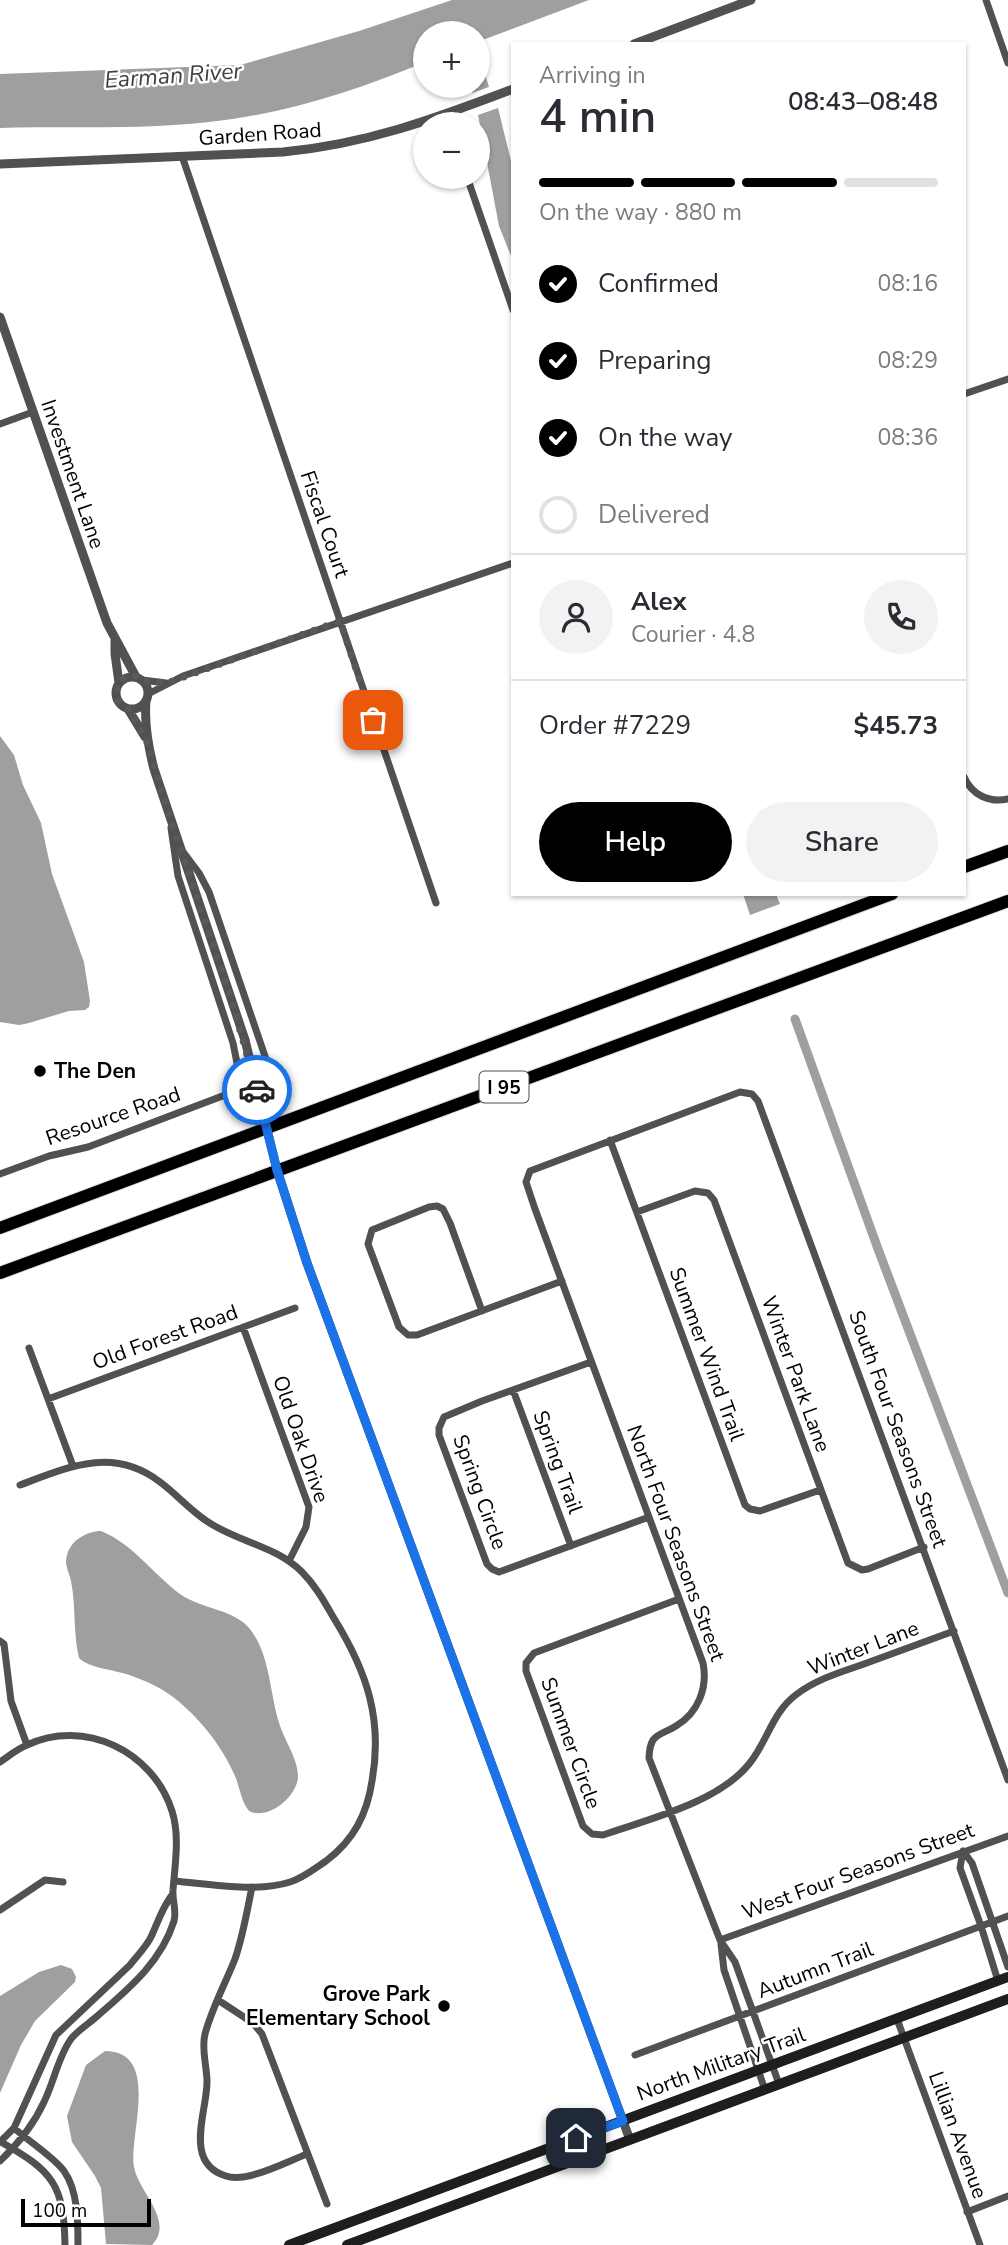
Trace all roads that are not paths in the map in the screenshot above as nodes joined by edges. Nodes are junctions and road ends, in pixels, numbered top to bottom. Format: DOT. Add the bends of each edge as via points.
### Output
graph roads {
  1 [pos="751,0"];
  2 [pos="986,0"];
  3 [pos="639,42"];
  4 [pos="1008,63"];
  5 [pos="511,90"];
  6 [pos="450,112"];
  7 [pos="413,125"];
  8 [pos="182,156"];
  9 [pos="0,164"];
  10 [pos="471,189"];
  11 [pos="511,304"];
  12 [pos="0,317"];
  13 [pos="1008,379"];
  14 [pos="966,393"];
  15 [pos="33,412"];
  16 [pos="0,424"];
  17 [pos="511,565"];
  18 [pos="340,621"];
  19 [pos="115,642"];
  20 [pos="139,678"];
  21 [pos="119,682"];
  22 [pos="167,683"];
  23 [pos="147,698"];
  24 [pos="128,709"];
  25 [pos="146,739"];
  26 [pos="966,780"];
  27 [pos="1005,799"];
  28 [pos="170,819"];
  29 [pos="180,848"];
  30 [pos="1008,851"];
  31 [pos="966,866"];
  32 [pos="887,896"];
  33 [pos="1008,901"];
  34 [pos="436,903"];
  35 [pos="237,1091"];
  36 [pos="610,1140"];
  37 [pos="0,1174"];
  38 [pos="637,1212"];
  39 [pos="0,1228"];
  40 [pos="0,1273"];
  41 [pos="562,1282"];
  42 [pos="295,1308"];
  43 [pos="482,1311"];
  44 [pos="243,1327"];
  45 [pos="29,1348"];
  46 [pos="591,1362"];
  47 [pos="513,1390"];
  48 [pos="48,1399"];
  49 [pos="72,1466"];
  50 [pos="20,1485"];
  51 [pos="820,1490"];
  52 [pos="649,1517"];
  53 [pos="571,1546"];
  54 [pos="924,1548"];
  55 [pos="289,1561"];
  56 [pos="680,1598"];
  57 [pos="954,1631"];
  58 [pos="0,1641"];
  59 [pos="27,1745"];
  60 [pos="0,1762"];
  61 [pos="1008,1780"];
  62 [pos="669,1812"];
  63 [pos="1008,1836"];
  64 [pos="963,1851"];
  65 [pos="174,1881"];
  66 [pos="63,1882"];
  67 [pos="252,1887"];
  68 [pos="172,1894"];
  69 [pos="0,1910"];
  70 [pos="1008,1916"];
  71 [pos="993,1922"];
  72 [pos="981,1926"];
  73 [pos="720,1940"];
  74 [pos="1008,1967"];
  75 [pos="1003,1979"];
  76 [pos="1008,1999"];
  77 [pos="218,2000"];
  78 [pos="752,2012"];
  79 [pos="741,2016"];
  80 [pos="897,2019"];
  81 [pos="903,2038"];
  82 [pos="635,2055"];
  83 [pos="772,2066"];
  84 [pos="760,2070"];
  85 [pos="779,2084"];
  86 [pos="765,2090"];
  87 [pos="623,2121"];
  88 [pos="14,2128"];
  89 [pos="24,2137"];
  90 [pos="630,2140"];
  91 [pos="0,2142"];
  92 [pos="13,2149"];
  93 [pos="307,2154"];
  94 [pos="0,2161"];
  95 [pos="1008,2196"];
  96 [pos="327,2204"];
  97 [pos="967,2212"];
  98 [pos="65,2245"];
  99 [pos="78,2245"];
  100 [pos="289,2245"];
  101 [pos="347,2245"];
  102 [pos="980,2245"];
  1 -- 3 [label="street"];
  2 -- 4 [label="street"];
  5 -- 6 [label="street, Garden Road"];
  7 -- 8 [label="street, Garden Road" via="335,146"];
  8 -- 9 [label="street, Garden Road"];
  8 -- 18 [label="street, Fiscal Court"];
  10 -- 11 [label="street"];
  12 -- 15 [label="street, Investment Lane"];
  13 -- 14 [label="street"];
  15 -- 16 [label="street"];
  15 -- 19 [label="street, Investment Lane"];
  17 -- 18 [label="street"];
  18 -- 22 [label="street"];
  18 -- 34 [label="street, Fiscal Court"];
  19 -- 20 [label="street, Investment Lane"];
  19 -- 21 [label="street, Investment Lane"];
  20 -- 21 [label="street"];
  20 -- 22 [label="street"];
  20 -- 23 [label="street" via="146,684"];
  21 -- 24 [label="street" via="117,699"];
  22 -- 23 [label="street"];
  23 -- 24 [label="street" via="138,708"];
  23 -- 25 [label="street"];
  24 -- 25 [label="street"];
  25 -- 28 [label="street"];
  26 -- 27 [label="street" via="980,796"];
  28 -- 29 [label="street"];
  28 -- 35 [label="street" via="178,876 233,1042"];
  29 -- 35 [label="street, Resource Road" via="209,892 269,1068 267,1079"];
  29 -- 87 [label="street, bridge" via="244,1040 277,1170 307,1263"];
  30 -- 31 [label="highway"];
  32 -- 39 [label="highway, I 95"];
  33 -- 40 [label="highway, I 95"];
  35 -- 37 [label="street, Resource Road" via="88,1147"];
  36 -- 38 [label="street, Summer Wind Trail"];
  36 -- 41 [label="street, North Four Seasons Street" via="536,1168 527,1176 534,1209"];
  36 -- 54 [label="street, South Four Seasons Street" via="740,1092 752,1094 758,1101"];
  38 -- 51 [label="street, Summer Wind Trail" via="745,1505 760,1511"];
  38 -- 51 [label="street, Winter Park Lane" via="695,1191 708,1193 714,1200"];
  41 -- 43 [label="street"];
  41 -- 46 [label="street, North Four Seasons Street"];
  42 -- 44 [label="street, Old Forest Road"];
  43 -- 43 [label="street" via="417,1335 403,1332 368,1244 372,1230 429,1207 443,1209"];
  44 -- 48 [label="street, Old Forest Road"];
  44 -- 55 [label="street, Old Oak Drive" via="309,1507 306,1527"];
  45 -- 48 [label="street"];
  46 -- 47 [label="street, Spring Circle"];
  46 -- 52 [label="street, North Four Seasons Street"];
  47 -- 53 [label="street, Spring Trail"];
  47 -- 53 [label="street, Spring Circle" via="440,1423 439,1435 461,1496 492,1569 505,1571"];
  48 -- 49 [label="street"];
  49 -- 50 [label="street"];
  49 -- 55 [label="street" via="105,1462 139,1470 216,1527"];
  51 -- 54 [label="street, Winter Park Lane" via="845,1558 853,1567 868,1569"];
  52 -- 53 [label="street, Spring Circle"];
  52 -- 56 [label="street, North Four Seasons Street"];
  54 -- 57 [label="street, South Four Seasons Street"];
  55 -- 67 [label="street" via="321,1596 355,1656 374,1715 376,1763 365,1814 340,1849 292,1881"];
  56 -- 62 [label="street, North Four Seasons Street" via="703,1663 705,1684 699,1704 678,1725 656,1736 649,1747"];
  56 -- 62 [label="street, Summer Circle" via="534,1653 526,1663 587,1831 603,1835"];
  57 -- 61 [label="street, South Four Seasons Street"];
  57 -- 62 [label="street, Winter Lane" via="831,1675 800,1692 780,1710 757,1753 737,1778"];
  58 -- 59 [label="street" via="11,1701"];
  59 -- 60 [label="street"];
  59 -- 65 [label="street" via="54,1737 83,1736 110,1743 141,1762 160,1784 172,1812"];
  62 -- 73 [label="street, North Four Seasons Street"];
  63 -- 64 [label="street, West Four Seasons Street"];
  64 -- 71 [label="street" via="972,1863"];
  64 -- 72 [label="street" via="960,1868"];
  64 -- 73 [label="street, West Four Seasons Street"];
  65 -- 67 [label="street"];
  65 -- 68 [label="street"];
  66 -- 69 [label="street" via="45,1880"];
  67 -- 77 [label="street" via="242,1936"];
  68 -- 88 [label="street" via="135,1959 56,2035"];
  68 -- 89 [label="street" via="175,1917 164,1947 146,1971 71,2038 45,2102"];
  70 -- 71 [label="street, Autumn Trail"];
  71 -- 72 [label="street, Autumn Trail"];
  71 -- 74 [label="street"];
  72 -- 75 [label="street"];
  72 -- 78 [label="street, Autumn Trail"];
  73 -- 78 [label="street" via="735,1962"];
  73 -- 79 [label="street" via="724,1970"];
  75 -- 80 [label="main road, North Military Trail"];
  76 -- 81 [label="main road, North Military Trail"];
  77 -- 93 [label="street" via="262,2034"];
  77 -- 93 [label="street" via="204,2043 207,2092 200,2148 205,2160 219,2174 240,2178"];
  78 -- 79 [label="street, Autumn Trail"];
  78 -- 83 [label="street"];
  79 -- 82 [label="street, Autumn Trail"];
  79 -- 84 [label="street"];
  80 -- 81 [label="street, Lillian Avenue"];
  80 -- 83 [label="main road, North Military Trail"];
  81 -- 85 [label="main road, North Military Trail"];
  81 -- 97 [label="street, Lillian Avenue"];
  83 -- 84 [label="main road, North Military Trail"];
  83 -- 85 [label="street"];
  84 -- 86 [label="street"];
  84 -- 87 [label="main road, North Military Trail"];
  85 -- 86 [label="main road, North Military Trail"];
  86 -- 90 [label="main road, North Military Trail"];
  87 -- 90 [label="street"];
  87 -- 100 [label="main road, North Military Trail"];
  88 -- 89 [label="street"];
  88 -- 91 [label="street"];
  89 -- 92 [label="street"];
  89 -- 99 [label="street" via="63,2169 72,2187"];
  90 -- 101 [label="main road, North Military Trail"];
  91 -- 92 [label="street"];
  92 -- 94 [label="street"];
  92 -- 98 [label="street" via="26,2155 57,2189"];
  93 -- 96 [label="street"];
  95 -- 97 [label="street"];
  97 -- 102 [label="street, Lillian Avenue"];
}
